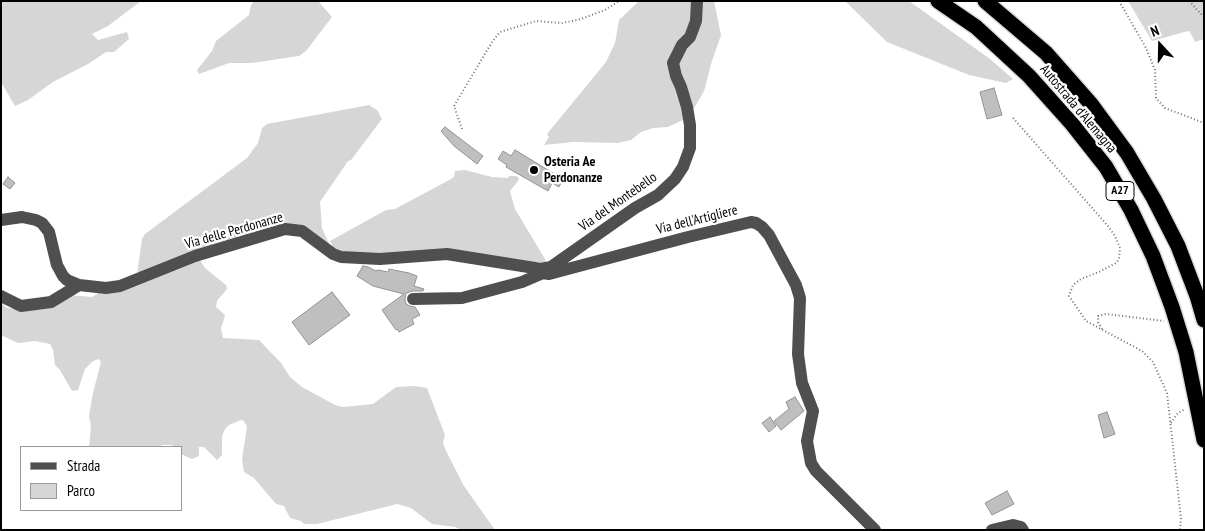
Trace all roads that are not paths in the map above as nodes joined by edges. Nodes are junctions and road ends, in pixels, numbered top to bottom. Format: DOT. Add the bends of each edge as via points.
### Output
graph roads {
  1 [pos="697,1"];
  2 [pos="938,1"];
  3 [pos="985,1"];
  4 [pos="1,220"];
  5 [pos="542,271"];
  6 [pos="79,285"];
  7 [pos="1,296"];
  8 [pos="413,299"];
  9 [pos="1204,320"];
  10 [pos="1204,440"];
  11 [pos="876,530"];
  12 [pos="992,530"];
  13 [pos="1023,530"];
  1 -- 5 [label="street, Via del Montebello" via="696,21 673,63 690,125 690,148 683,167 676,179 658,195"];
  2 -- 10 [label="highway, Autostrada d'Alemagna / A27" via="976,27 1029,76 1106,167 1153,256 1172,307 1186,352"];
  3 -- 9 [label="highway, Autostrada d'Alemagna / A27" via="1046,53 1091,104 1127,153 1178,246"];
  4 -- 6 [label="street" via="22,217 45,226 59,270 67,280"];
  5 -- 6 [label="street, Via delle Perdonanze" via="447,254 380,259 341,257 302,231 290,228 195,256 120,286"];
  5 -- 8 [label="street" via="522,282 462,298"];
  5 -- 11 [label="street, Via dell'Artigliere" via="549,274 756,222 769,235 800,298 798,354 802,383 813,411 807,441 811,463"];
  6 -- 7 [label="street" via="50,302 21,306"];
  12 -- 13 [label="street" via="1013,525"];
}
